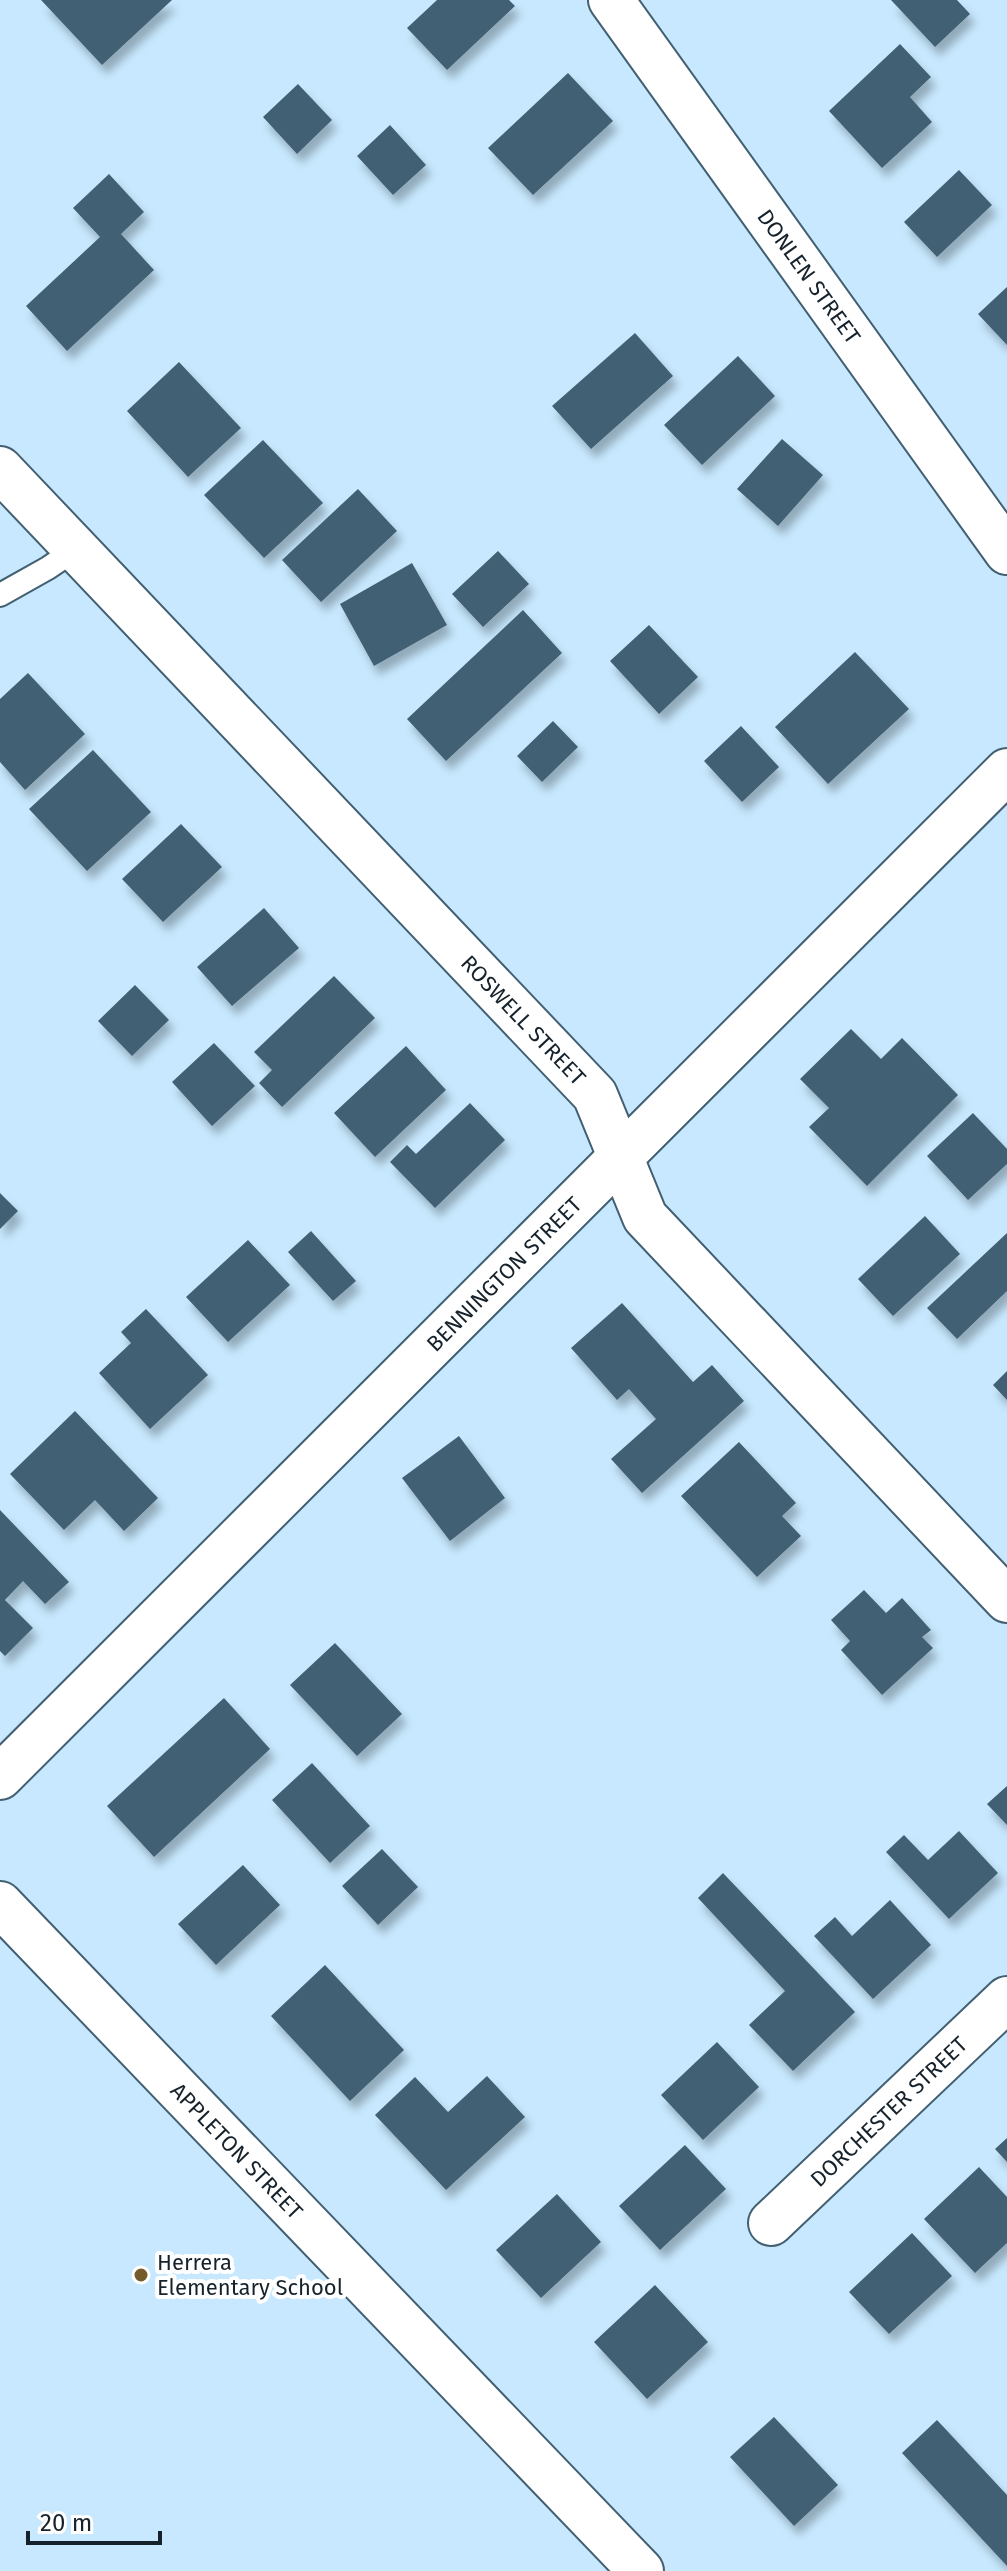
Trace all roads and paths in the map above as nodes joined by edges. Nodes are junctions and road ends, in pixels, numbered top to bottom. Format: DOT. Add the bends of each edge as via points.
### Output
graph roads {
  1 [pos="611,0"];
  2 [pos="0,469"];
  3 [pos="76,549"];
  4 [pos="1007,552"];
  5 [pos="0,595"];
  6 [pos="1007,771"];
  7 [pos="620,1156"];
  8 [pos="1007,1600"];
  9 [pos="0,1777"];
  10 [pos="0,1904"];
  11 [pos="1007,1999"];
  12 [pos="771,2223"];
  13 [pos="641,2571"];
  1 -- 4 [label="street, DONLEN STREET"];
  2 -- 3 [label="street, ROSWELL STREET"];
  3 -- 5 [label="lane"];
  3 -- 7 [label="street, ROSWELL STREET" via="595,1095"];
  6 -- 7 [label="street, BENNINGTON STREET"];
  7 -- 8 [label="street, ROSWELL STREET" via="645,1217"];
  7 -- 9 [label="street, BENNINGTON STREET"];
  10 -- 13 [label="street, APPLETON STREET"];
  11 -- 12 [label="street, DORCHESTER STREET"];
}
